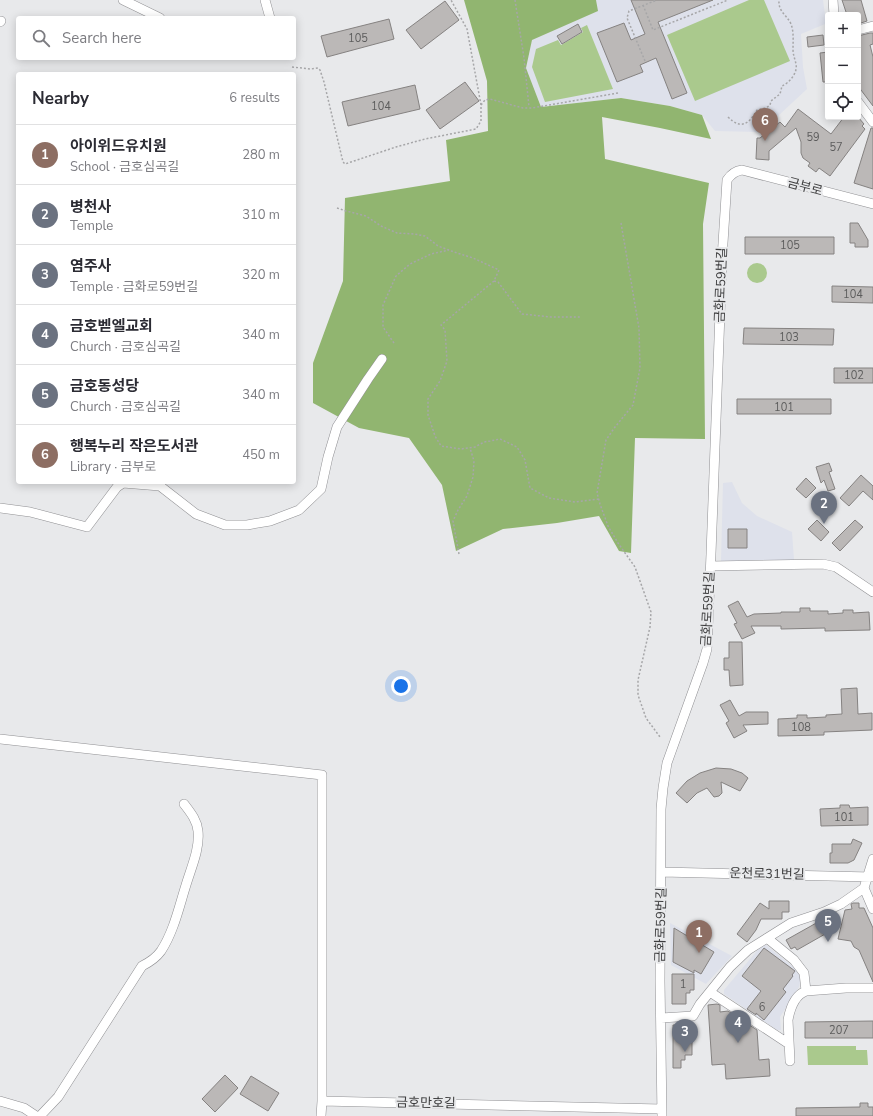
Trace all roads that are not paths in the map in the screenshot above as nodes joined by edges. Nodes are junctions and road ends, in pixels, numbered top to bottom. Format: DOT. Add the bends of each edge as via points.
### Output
graph roads {
  1 [pos="123,0"];
  2 [pos="265,0"];
  3 [pos="833,0"];
  4 [pos="834,12"];
  5 [pos="156,16"];
  6 [pos="269,16"];
  7 [pos="873,26"];
  8 [pos="861,29"];
  9 [pos="861,106"];
  10 [pos="873,122"];
  11 [pos="736,171"];
  12 [pos="873,204"];
  13 [pos="382,359"];
  14 [pos="122,484"];
  15 [pos="135,484"];
  16 [pos="0,508"];
  17 [pos="711,566"];
  18 [pos="873,592"];
  19 [pos="0,739"];
  20 [pos="184,804"];
  21 [pos="873,859"];
  22 [pos="662,872"];
  23 [pos="870,877"];
  24 [pos="864,888"];
  25 [pos="873,909"];
  26 [pos="767,938"];
  27 [pos="873,988"];
  28 [pos="806,991"];
  29 [pos="710,992"];
  30 [pos="661,1018"];
  31 [pos="789,1044"];
  32 [pos="790,1061"];
  33 [pos="0,1101"];
  34 [pos="322,1101"];
  35 [pos="545,1111"];
  36 [pos="662,1112"];
  37 [pos="36,1116"];
  38 [pos="40,1116"];
  39 [pos="321,1116"];
  1 -- 5 [label="street"];
  2 -- 6 [label="street"];
  3 -- 4 [label="street"];
  7 -- 8 [label="street"];
  9 -- 10 [label="street"];
  11 -- 12 [label="street, 금부로" via="752,172"];
  11 -- 17 [label="street, 금화로59번길" via="727,180 726,191"];
  13 -- 15 [label="street" via="338,427 321,490 299,510 270,521 225,525 196,514 160,486"];
  14 -- 16 [label="street" via="87,527 30,512"];
  17 -- 18 [label="street" via="823,564 836,567"];
  17 -- 22 [label="street, 금화로59번길" via="707,649 667,764 663,788"];
  19 -- 34 [label="street" via="322,775"];
  20 -- 38 [label="street" via="196,822 197,848 173,928 161,951 142,966 58,1096"];
  21 -- 23 [label="street"];
  22 -- 23 [label="street, 운천로31번길"];
  22 -- 30 [label="street, 금화로59번길"];
  23 -- 24 [label="street"];
  24 -- 25 [label="street"];
  24 -- 26 [label="street" via="841,904 791,923"];
  26 -- 28 [label="street" via="794,960 804,973"];
  26 -- 29 [label="street" via="748,950 730,967"];
  27 -- 28 [label="street"];
  28 -- 31 [label="street" via="798,997 789,1014"];
  29 -- 30 [label="street" via="693,1016"];
  29 -- 31 [label="street"];
  30 -- 36 [label="street, 금화로59번길"];
  31 -- 32 [label="street"];
  33 -- 37 [label="street" via="24,1108"];
  34 -- 35 [label="street, 금호만호길"];
  34 -- 39 [label="street"];
  35 -- 36 [label="street, 금호만호길"];
}
